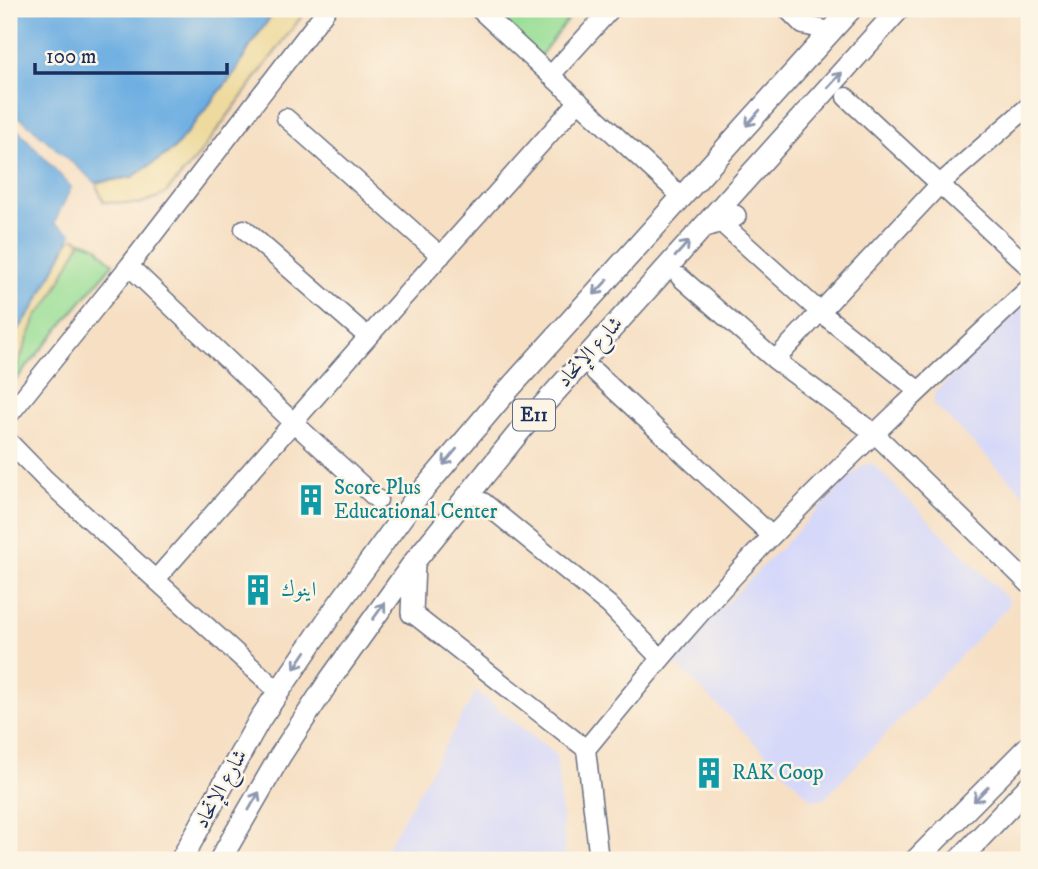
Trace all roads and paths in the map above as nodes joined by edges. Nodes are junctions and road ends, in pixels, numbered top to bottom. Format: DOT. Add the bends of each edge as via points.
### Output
graph roads {
  1 [pos="327,9"];
  2 [pos="479,9"];
  3 [pos="611,9"];
  4 [pos="787,9"];
  5 [pos="851,9"];
  6 [pos="899,9"];
  7 [pos="831,31"];
  8 [pos="551,75"];
  9 [pos="846,97"];
  10 [pos="579,101"];
  11 [pos="1029,106"];
  12 [pos="286,118"];
  13 [pos="940,184"];
  14 [pos="683,198"];
  15 [pos="730,221"];
  16 [pos="701,228"];
  17 [pos="244,229"];
  18 [pos="634,253"];
  19 [pos="441,256"];
  20 [pos="129,266"];
  21 [pos="1029,267"];
  22 [pos="680,276"];
  23 [pos="650,285"];
  24 [pos="1029,288"];
  25 [pos="820,312"];
  26 [pos="368,337"];
  27 [pos="775,360"];
  28 [pos="595,372"];
  29 [pos="919,391"];
  30 [pos="9,415"];
  31 [pos="294,423"];
  32 [pos="874,433"];
  33 [pos="9,442"];
  34 [pos="378,500"];
  35 [pos="483,502"];
  36 [pos="772,536"];
  37 [pos="414,562"];
  38 [pos="157,578"];
  39 [pos="1029,584"];
  40 [pos="412,614"];
  41 [pos="661,659"];
  42 [pos="279,692"];
  43 [pos="1029,746"];
  44 [pos="586,749"];
  45 [pos="1029,786"];
  46 [pos="181,860"];
  47 [pos="220,860"];
  48 [pos="599,860"];
  49 [pos="916,860"];
  50 [pos="959,860"];
  1 -- 20 [label="street"];
  2 -- 8 [label="street"];
  3 -- 8 [label="street"];
  4 -- 7 [label="street" via="803,25"];
  5 -- 7 [label="main road, شارع الإتحاد / E11"];
  16 -- 6 [label="main road, شارع الإتحاد / E11, one-way"];
  7 -- 14 [label="main road, شارع الإتحاد / E11, one-way"];
  8 -- 10 [label="street"];
  9 -- 13 [label="street"];
  10 -- 14 [label="street"];
  10 -- 19 [label="street"];
  11 -- 13 [label="street"];
  12 -- 19 [label="street"];
  13 -- 21 [label="street"];
  13 -- 25 [label="street"];
  14 -- 18 [label="main road, شارع الإتحاد / E11"];
  15 -- 16 [label="main road"];
  15 -- 25 [label="street"];
  23 -- 16 [label="main road, شارع الإتحاد / E11, one-way"];
  17 -- 26 [label="street"];
  18 -- 23 [label="main road" via="628,270 630,281 638,287"];
  18 -- 42 [label="main road, شارع الإتحاد / E11, one-way" via="413,502"];
  19 -- 26 [label="street"];
  20 -- 30 [label="street"];
  20 -- 31 [label="street"];
  22 -- 27 [label="street"];
  23 -- 37 [label="main road, شارع الإتحاد / E11" via="520,431"];
  24 -- 29 [label="street"];
  25 -- 27 [label="street"];
  25 -- 29 [label="street"];
  26 -- 31 [label="street"];
  27 -- 32 [label="street"];
  28 -- 36 [label="street"];
  29 -- 32 [label="street"];
  31 -- 34 [label="street"];
  31 -- 38 [label="street"];
  32 -- 36 [label="street"];
  32 -- 39 [label="street"];
  33 -- 38 [label="street"];
  35 -- 41 [label="street" via="609,605"];
  36 -- 41 [label="street"];
  37 -- 40 [label="main road"];
  47 -- 37 [label="main road, شارع الإتحاد / E11, one-way" via="280,756"];
  38 -- 42 [label="street"];
  40 -- 44 [label="street"];
  41 -- 44 [label="street"];
  42 -- 46 [label="main road, شارع الإتحاد / E11"];
  43 -- 49 [label="main road, one-way"];
  44 -- 48 [label="street"];
  45 -- 50 [label="main road"];
}
